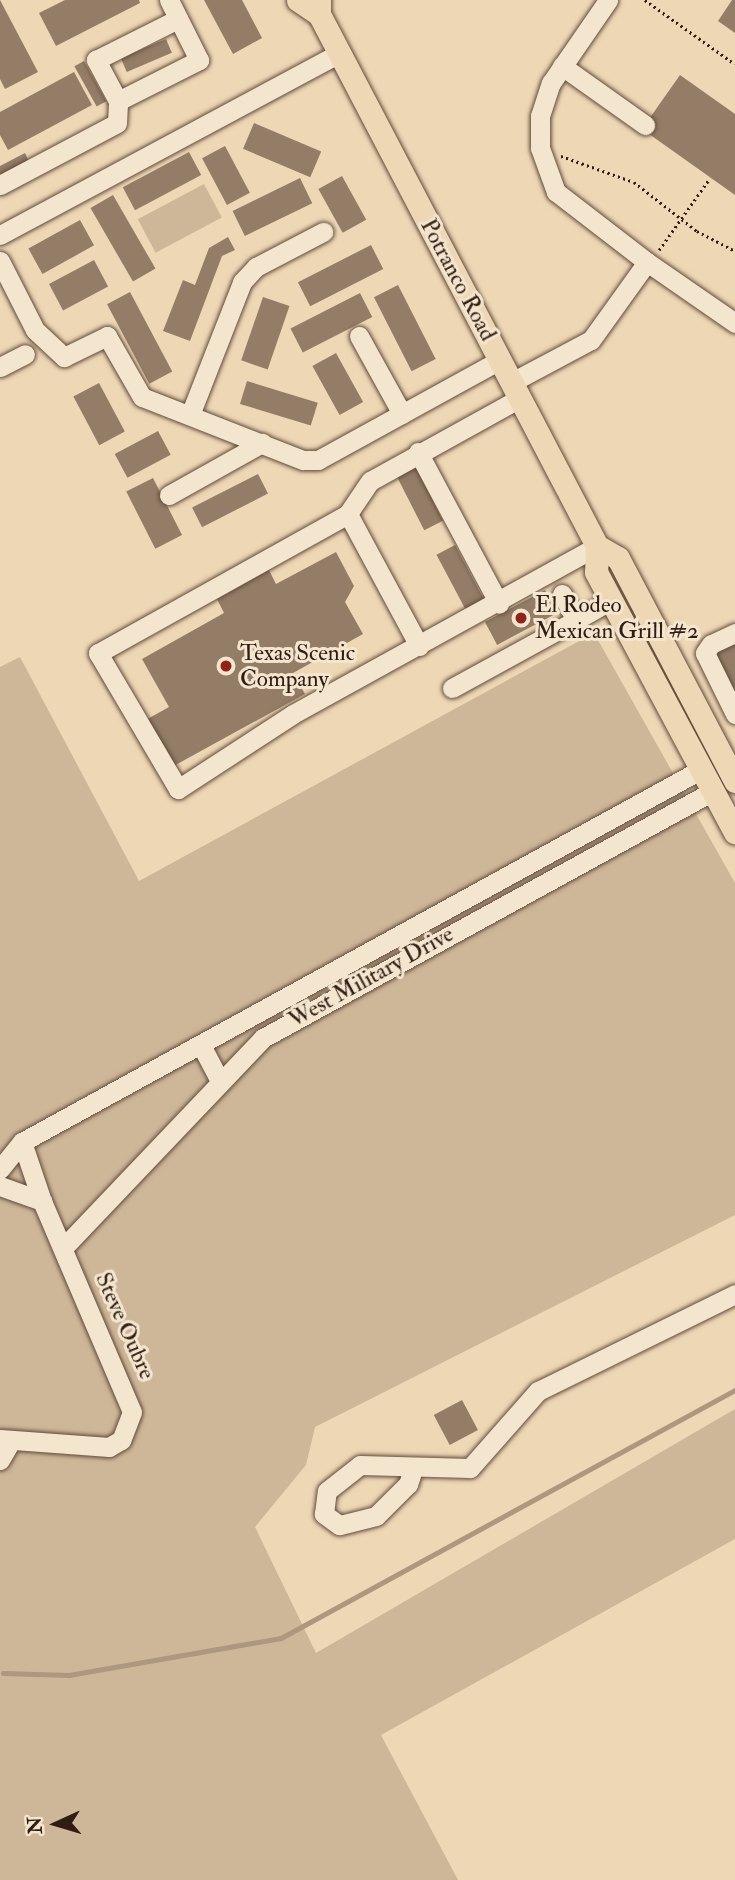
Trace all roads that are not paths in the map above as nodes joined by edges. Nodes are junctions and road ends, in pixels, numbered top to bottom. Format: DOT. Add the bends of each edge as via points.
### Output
graph roads {
  1 [pos="169,0"];
  2 [pos="298,0"];
  3 [pos="608,0"];
  4 [pos="319,7"];
  5 [pos="178,19"];
  6 [pos="339,53"];
  7 [pos="562,66"];
  8 [pos="118,101"];
  9 [pos="645,125"];
  10 [pos="0,185"];
  11 [pos="323,232"];
  12 [pos="0,235"];
  13 [pos="646,254"];
  14 [pos="0,261"];
  15 [pos="735,323"];
  16 [pos="359,336"];
  17 [pos="25,354"];
  18 [pos="500,360"];
  19 [pos="0,367"];
  20 [pos="516,390"];
  21 [pos="402,414"];
  22 [pos="190,415"];
  23 [pos="262,443"];
  24 [pos="418,452"];
  25 [pos="169,495"];
  26 [pos="348,514"];
  27 [pos="597,546"];
  28 [pos="562,594"];
  29 [pos="611,600"];
  30 [pos="499,604"];
  31 [pos="576,620"];
  32 [pos="735,633"];
  33 [pos="419,646"];
  34 [pos="720,686"];
  35 [pos="452,688"];
  36 [pos="692,698"];
  37 [pos="735,714"];
  38 [pos="729,755"];
  39 [pos="702,769"];
  40 [pos="735,780"];
  41 [pos="713,791"];
  42 [pos="735,832"];
  43 [pos="360,953"];
  44 [pos="373,976"];
  45 [pos="201,1045"];
  46 [pos="220,1081"];
  47 [pos="22,1142"];
  48 [pos="0,1169"];
  49 [pos="0,1186"];
  50 [pos="42,1201"];
  51 [pos="63,1248"];
  52 [pos="735,1294"];
  53 [pos="5,1440"];
  54 [pos="0,1460"];
  55 [pos="413,1469"];
  1 -- 5 [label="street"];
  2 -- 4 [label="main road, Potranco Road"];
  3 -- 7 [label="street"];
  4 -- 6 [label="main road, Potranco Road"];
  5 -- 8 [label="street" via="199,60"];
  5 -- 8 [label="street" via="96,60"];
  6 -- 12 [label="street"];
  6 -- 18 [label="main road, Potranco Road"];
  7 -- 9 [label="street"];
  7 -- 13 [label="street" via="540,116 542,160 556,192 570,206"];
  8 -- 10 [label="street" via="117,123"];
  11 -- 22 [label="street" via="256,267 242,282"];
  13 -- 15 [label="street"];
  13 -- 20 [label="street" via="591,340"];
  14 -- 22 [label="street" via="35,330 64,357 107,336 142,397"];
  16 -- 21 [label="street"];
  17 -- 19 [label="street"];
  18 -- 20 [label="main road, Potranco Road"];
  18 -- 21 [label="street"];
  20 -- 24 [label="street"];
  20 -- 27 [label="main road, Potranco Road"];
  21 -- 23 [label="street" via="318,460"];
  22 -- 23 [label="street"];
  23 -- 25 [label="street"];
  24 -- 26 [label="street" via="370,481"];
  24 -- 30 [label="street"];
  26 -- 33 [label="street"];
  26 -- 33 [label="street" via="98,653 178,789 293,714"];
  27 -- 29 [label="main road, Potranco Road" via="596,572"];
  27 -- 30 [label="street"];
  27 -- 36 [label="main road, Potranco Road" via="618,558"];
  28 -- 31 [label="street"];
  29 -- 31 [label="street"];
  29 -- 39 [label="main road, Potranco Road"];
  30 -- 33 [label="street"];
  31 -- 35 [label="street"];
  32 -- 34 [label="street" via="711,644 705,653"];
  34 -- 36 [label="street"];
  34 -- 37 [label="street"];
  36 -- 38 [label="main road, Potranco Road"];
  38 -- 39 [label="main road, West Military Drive"];
  38 -- 40 [label="main road, Potranco Road"];
  39 -- 41 [label="main road, Potranco Road"];
  39 -- 43 [label="street, West Military Drive"];
  40 -- 41 [label="main road, West Military Drive"];
  41 -- 42 [label="main road, Potranco Road"];
  41 -- 44 [label="street, West Military Drive"];
  43 -- 44 [label="street"];
  43 -- 45 [label="street, West Military Drive"];
  44 -- 46 [label="street, West Military Drive" via="263,1038"];
  45 -- 46 [label="street"];
  45 -- 47 [label="street, West Military Drive"];
  46 -- 51 [label="street, West Military Drive"];
  47 -- 48 [label="street"];
  47 -- 50 [label="street, Steve Oubre"];
  49 -- 50 [label="street"];
  50 -- 51 [label="street, Steve Oubre"];
  51 -- 53 [label="street, Steve Oubre" via="132,1412 121,1440 109,1447"];
  52 -- 55 [label="street" via="538,1391 470,1468"];
  53 -- 54 [label="street"];
}
